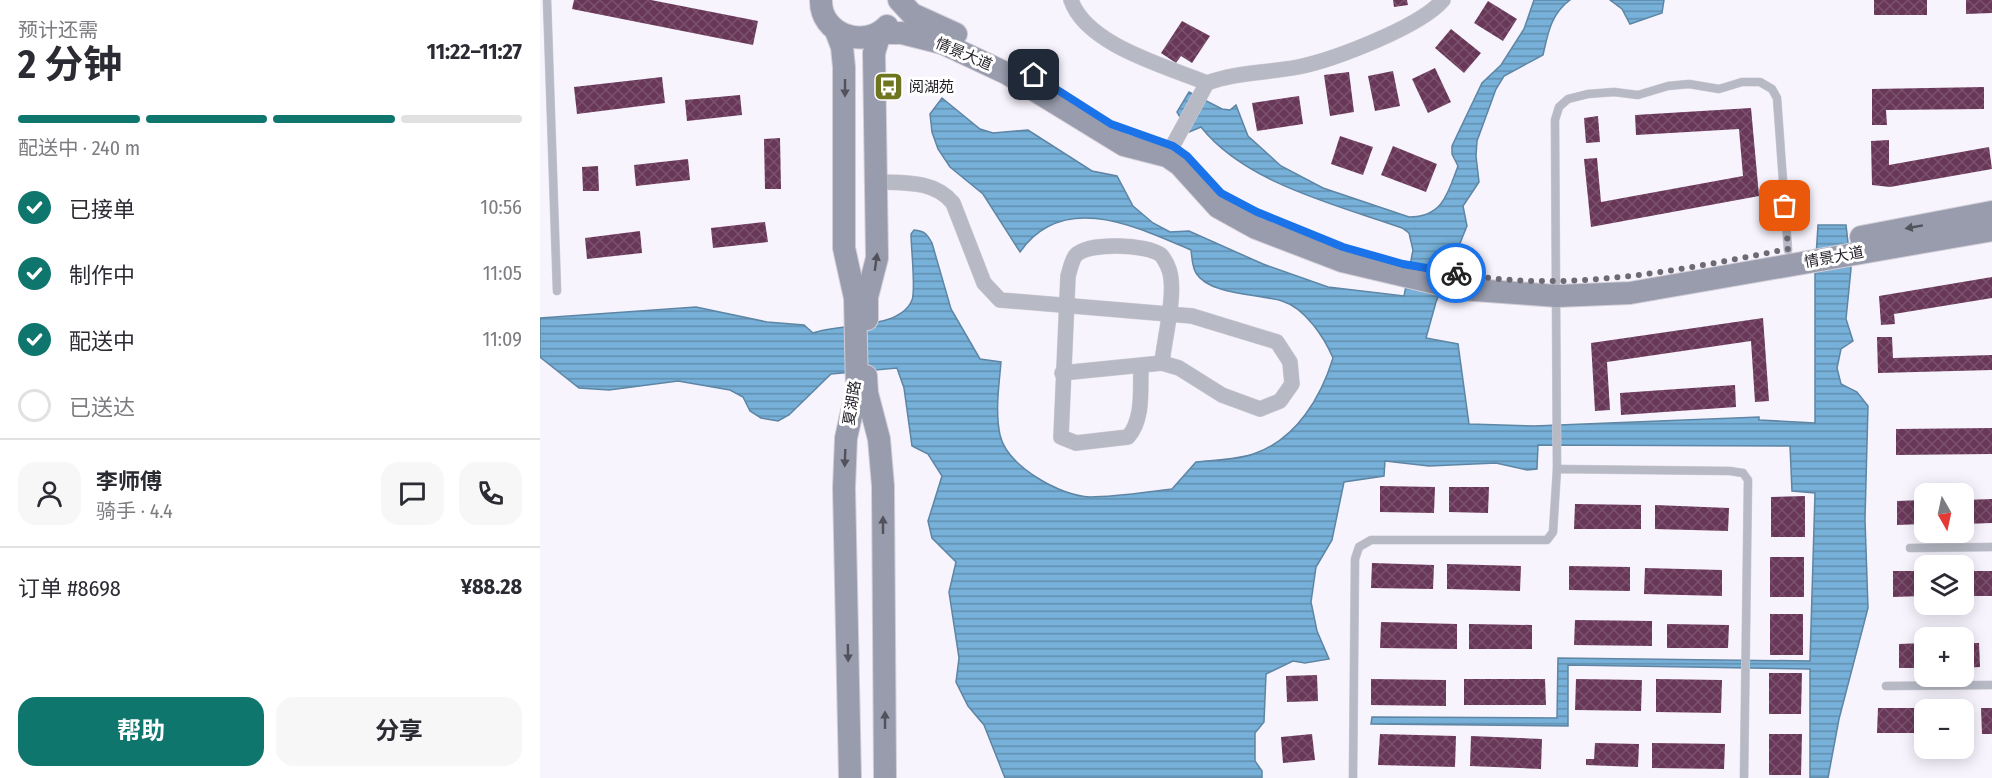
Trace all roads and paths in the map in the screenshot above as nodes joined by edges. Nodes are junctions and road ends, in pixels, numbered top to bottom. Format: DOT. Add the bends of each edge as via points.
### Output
graph roads {
  1 [pos="547,0"];
  2 [pos="894,0"];
  3 [pos="899,0"];
  4 [pos="1071,0"];
  5 [pos="1443,0"];
  6 [pos="817,3"];
  7 [pos="836,31"];
  8 [pos="880,33"];
  9 [pos="1204,88"];
  10 [pos="1173,145"];
  11 [pos="876,182"];
  12 [pos="1992,212"];
  13 [pos="1952,228"];
  14 [pos="1992,230"];
  15 [pos="1794,254"];
  16 [pos="1557,289"];
  17 [pos="557,291"];
  18 [pos="1066,307"];
  19 [pos="1167,314"];
  20 [pos="861,319"];
  21 [pos="1162,363"];
  22 [pos="1141,366"];
  23 [pos="1062,373"];
  24 [pos="862,379"];
  25 [pos="1557,469"];
  26 [pos="1992,547"];
  27 [pos="1910,548"];
  28 [pos="1992,685"];
  29 [pos="1886,686"];
  30 [pos="850,778"];
  31 [pos="885,778"];
  32 [pos="1353,778"];
  33 [pos="1744,778"];
  1 -- 17 [label="lane"];
  2 -- 8 [label="street, 夏湖路" via="893,16"];
  3 -- 10 [label="street, 情景大道" via="912,14 1014,62 1111,124"];
  4 -- 9 [label="street" via="1085,24 1106,39"];
  5 -- 9 [label="street" via="1418,20 1380,39 1300,67 1222,77"];
  6 -- 7 [label="street"];
  7 -- 8 [label="street, 情景大道" via="862,38"];
  7 -- 20 [label="street, 夏湖路, one-way" via="844,67 844,248"];
  8 -- 10 [label="street, 情景大道" via="902,33 942,42 1008,74 1124,145"];
  8 -- 11 [label="street, 夏湖路" via="874,53"];
  9 -- 10 [label="street"];
  10 -- 16 [label="street, 情景大道" via="1180,165 1218,207 1342,261 1462,282"];
  11 -- 18 [label="street" via="914,183 946,194 984,283 1000,300"];
  20 -- 11 [label="street, 夏湖路, one-way" via="877,258"];
  12 -- 13 [label="street, 情景大道"];
  13 -- 14 [label="street, 情景大道"];
  13 -- 15 [label="street, 情景大道"];
  15 -- 16 [label="street, 情景大道" via="1630,292"];
  15 -- 16 [label="lane" via="1777,98 1772,89 1760,82 1742,82 1719,89 1689,84 1638,95 1588,94 1568,99 1559,107 1555,120"];
  16 -- 25 [label="lane"];
  18 -- 19 [label="street"];
  18 -- 19 [label="street" via="1068,276 1075,256 1097,247 1145,248 1161,255 1169,269 1171,297"];
  18 -- 23 [label="street"];
  19 -- 21 [label="street"];
  19 -- 21 [label="street" via="1192,316 1277,342 1290,363 1292,384 1280,401 1260,409 1222,395"];
  20 -- 24 [label="street, 夏湖路"];
  21 -- 22 [label="street"];
  22 -- 23 [label="street"];
  22 -- 23 [label="street" via="1136,428 1128,437 1076,443 1061,437"];
  24 -- 30 [label="street, 夏湖路, one-way" via="846,438 844,488"];
  31 -- 24 [label="street, 夏湖路, one-way" via="883,486 879,439"];
  25 -- 32 [label="lane" via="1553,532 1548,540 1371,540 1359,547 1354,559"];
  25 -- 33 [label="lane" via="1730,471 1743,473 1748,480"];
  26 -- 27 [label="lane"];
  28 -- 29 [label="lane"];
}
